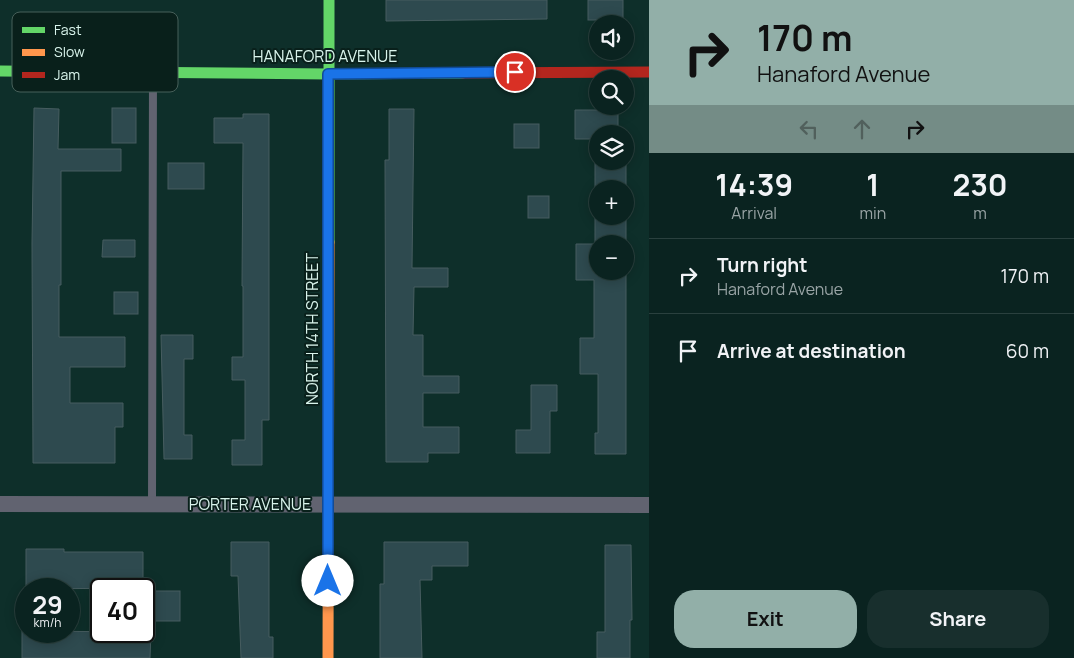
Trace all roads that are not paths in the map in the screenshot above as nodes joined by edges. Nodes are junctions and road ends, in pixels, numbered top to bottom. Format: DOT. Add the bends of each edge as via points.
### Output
graph roads {
  1 [pos="328,0"];
  2 [pos="178,71"];
  3 [pos="649,72"];
  4 [pos="328,74"];
  5 [pos="153,92"];
  6 [pos="0,504"];
  7 [pos="152,504"];
  8 [pos="328,504"];
  9 [pos="649,505"];
  10 [pos="328,658"];
  1 -- 4 [label="street, NORTH 14TH STREET"];
  2 -- 4 [label="street, HANAFORD AVENUE"];
  3 -- 4 [label="street, HANAFORD AVENUE"];
  4 -- 8 [label="street, NORTH 14TH STREET"];
  5 -- 7 [label="lane"];
  6 -- 7 [label="street, PORTER AVENUE"];
  7 -- 8 [label="street, PORTER AVENUE"];
  8 -- 9 [label="street, PORTER AVENUE"];
  8 -- 10 [label="street, NORTH 14TH STREET"];
}
